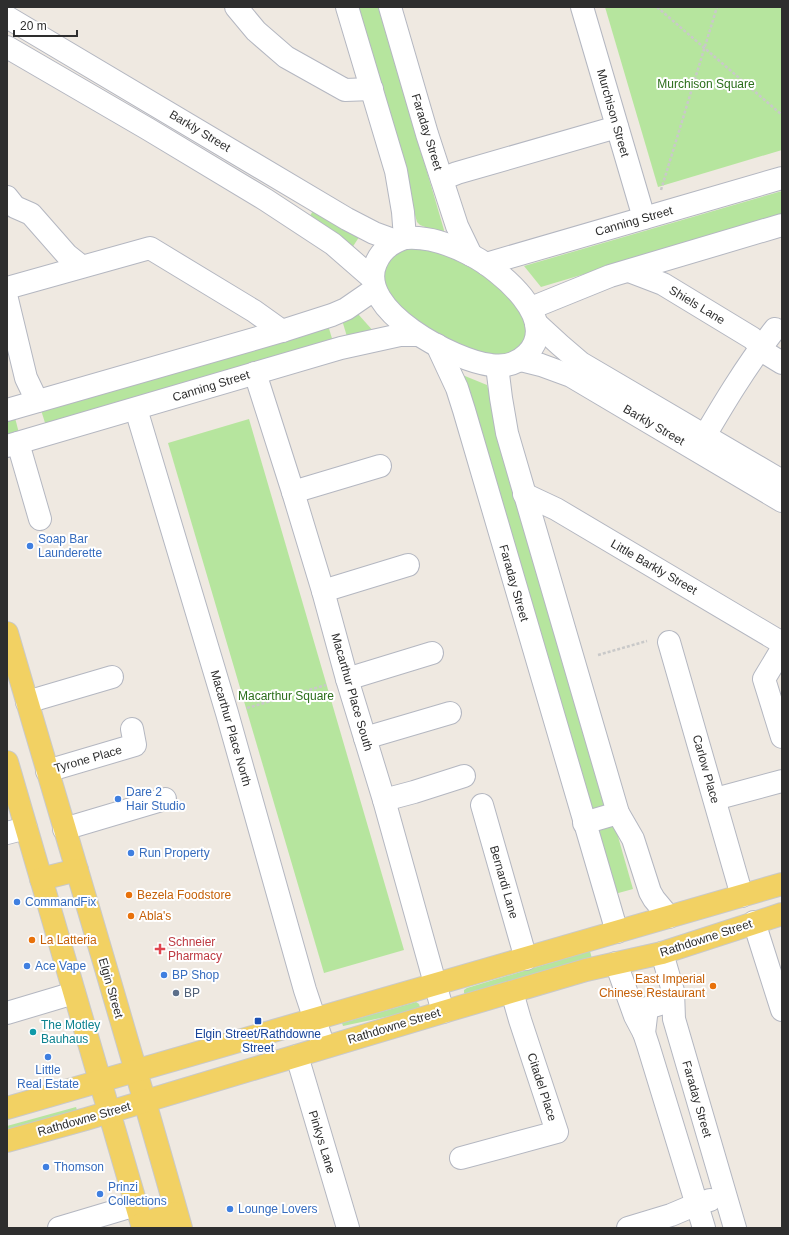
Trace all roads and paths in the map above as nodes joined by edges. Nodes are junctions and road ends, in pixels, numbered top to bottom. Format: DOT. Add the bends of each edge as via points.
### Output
graph roads {
  1 [pos="236,7"];
  2 [pos="347,7"];
  3 [pos="390,7"];
  4 [pos="582,7"];
  5 [pos="657,7"];
  6 [pos="717,7"];
  7 [pos="7,16"];
  8 [pos="7,47"];
  9 [pos="705,47"];
  10 [pos="372,89"];
  11 [pos="782,114"];
  12 [pos="617,127"];
  13 [pos="782,178"];
  14 [pos="442,179"];
  15 [pos="661,190"];
  16 [pos="7,197"];
  17 [pos="644,218"];
  18 [pos="782,225"];
  19 [pos="401,240"];
  20 [pos="479,260"];
  21 [pos="80,266"];
  22 [pos="629,271"];
  23 [pos="374,284"];
  24 [pos="7,288"];
  25 [pos="7,299"];
  26 [pos="332,315"];
  27 [pos="533,316"];
  28 [pos="775,329"];
  29 [pos="282,331"];
  30 [pos="417,335"];
  31 [pos="437,345"];
  32 [pos="761,347"];
  33 [pos="341,348"];
  34 [pos="521,360"];
  35 [pos="782,363"];
  36 [pos="497,366"];
  37 [pos="255,373"];
  38 [pos="23,405"];
  39 [pos="136,409"];
  40 [pos="20,443"];
  41 [pos="700,443"];
  42 [pos="380,466"];
  43 [pos="782,481"];
  44 [pos="293,492"];
  45 [pos="524,494"];
  46 [pos="782,501"];
  47 [pos="40,519"];
  48 [pos="408,565"];
  49 [pos="323,591"];
  50 [pos="7,633"];
  51 [pos="669,642"];
  52 [pos="782,643"];
  53 [pos="782,649"];
  54 [pos="432,653"];
  55 [pos="598,655"];
  56 [pos="112,677"];
  57 [pos="347,679"];
  58 [pos="27,702"];
  59 [pos="227,713"];
  60 [pos="450,713"];
  61 [pos="132,729"];
  62 [pos="782,737"];
  63 [pos="365,738"];
  64 [pos="7,762"];
  65 [pos="48,771"];
  66 [pos="464,776"];
  67 [pos="782,781"];
  68 [pos="165,799"];
  69 [pos="715,799"];
  70 [pos="384,800"];
  71 [pos="482,805"];
  72 [pos="618,813"];
  73 [pos="584,823"];
  74 [pos="64,829"];
  75 [pos="17,830"];
  76 [pos="77,870"];
  77 [pos="41,879"];
  78 [pos="782,884"];
  79 [pos="742,896"];
  80 [pos="782,914"];
  81 [pos="669,917"];
  82 [pos="754,922"];
  83 [pos="617,932"];
  84 [pos="662,953"];
  85 [pos="526,959"];
  86 [pos="616,963"];
  87 [pos="435,985"];
  88 [pos="512,992"];
  89 [pos="74,993"];
  90 [pos="673,1000"];
  91 [pos="782,1010"];
  92 [pos="443,1012"];
  93 [pos="7,1014"];
  94 [pos="315,1020"];
  95 [pos="644,1033"];
  96 [pos="324,1047"];
  97 [pos="297,1056"];
  98 [pos="136,1072"];
  99 [pos="100,1082"];
  100 [pos="144,1101"];
  101 [pos="7,1108"];
  102 [pos="109,1112"];
  103 [pos="7,1141"];
  104 [pos="461,1158"];
  105 [pos="725,1196"];
  106 [pos="697,1204"];
  107 [pos="140,1219"];
  108 [pos="178,1221"];
  109 [pos="59,1228"];
  110 [pos="348,1228"];
  111 [pos="628,1228"];
  112 [pos="704,1228"];
  113 [pos="735,1228"];
  1 -- 10 [label="street" via="256,31 286,57 345,90"];
  2 -- 10 [label="street"];
  3 -- 14 [label="street, Faraday Street"];
  4 -- 12 [label="street, Murchison Street"];
  5 -- 9 [label="path"];
  6 -- 9 [label="path"];
  7 -- 19 [label="street, Barkly Street" via="347,219 369,230"];
  8 -- 23 [label="street, Barkly Street" via="266,200 333,244"];
  9 -- 11 [label="path"];
  9 -- 15 [label="path"];
  10 -- 19 [label="street" via="396,171 403,212"];
  12 -- 14 [label="street"];
  12 -- 17 [label="street, Murchison Street"];
  13 -- 17 [label="street, Canning Street"];
  14 -- 20 [label="street, Faraday Street" via="457,226"];
  16 -- 21 [label="street" via="15,207 31,214"];
  17 -- 20 [label="street, Canning Street"];
  18 -- 22 [label="street"];
  19 -- 20 [label="street, Barkly Street" via="415,238 438,242"];
  19 -- 23 [label="street" via="388,247 377,261 374,268"];
  20 -- 27 [label="street, Barkly Street" via="516,290"];
  21 -- 24 [label="street"];
  21 -- 29 [label="street" via="150,248 254,311"];
  22 -- 27 [label="street" via="610,276"];
  22 -- 32 [label="street, Shiels Lane" via="663,284 752,338"];
  23 -- 26 [label="street" via="346,308"];
  23 -- 30 [label="street, Barkly Street" via="389,310"];
  25 -- 38 [label="street" via="26,378"];
  26 -- 29 [label="street"];
  26 -- 33 [label="street"];
  27 -- 34 [label="street" via="537,337 531,350"];
  27 -- 41 [label="street, Barkly Street" via="581,363"];
  28 -- 32 [label="street"];
  29 -- 38 [label="street"];
  30 -- 31 [label="street, Barkly Street"];
  30 -- 33 [label="street, Canning Street" via="400,335"];
  31 -- 36 [label="street, Barkly Street" via="475,361"];
  31 -- 73 [label="street, Faraday Street" via="464,410"];
  32 -- 35 [label="street, Shiels Lane"];
  32 -- 41 [label="street"];
  33 -- 37 [label="street, Canning Street"];
  34 -- 36 [label="street"];
  34 -- 41 [label="street, Barkly Street" via="571,376"];
  36 -- 45 [label="street" via="507,433"];
  37 -- 39 [label="street, Canning Street"];
  37 -- 44 [label="street, Macarthur Place South"];
  38 -- 40 [label="street"];
  39 -- 40 [label="street, Canning Street"];
  39 -- 59 [label="street, Macarthur Place North"];
  40 -- 47 [label="street"];
  41 -- 43 [label="street, Barkly Street"];
  41 -- 46 [label="street, Barkly Street"];
  42 -- 44 [label="street"];
  44 -- 49 [label="street, Macarthur Place South"];
  45 -- 52 [label="street, Little Barkly Street" via="556,509"];
  45 -- 72 [label="street"];
  48 -- 49 [label="street"];
  49 -- 57 [label="street, Macarthur Place South"];
  50 -- 58 [label="main road, Elgin Street"];
  51 -- 55 [label="path" via="654,639"];
  51 -- 69 [label="street, Carlow Place"];
  53 -- 62 [label="street" via="764,679"];
  54 -- 57 [label="street"];
  56 -- 58 [label="street"];
  57 -- 59 [label="path"];
  57 -- 63 [label="street, Macarthur Place South"];
  58 -- 65 [label="main road, Elgin Street"];
  59 -- 94 [label="street, Macarthur Place North"];
  60 -- 63 [label="street"];
  61 -- 65 [label="street, Tyrone Place" via="135,745"];
  63 -- 70 [label="street, Macarthur Place South"];
  64 -- 75 [label="main road"];
  65 -- 74 [label="main road, Elgin Street"];
  66 -- 70 [label="street"];
  67 -- 69 [label="street"];
  68 -- 74 [label="street"];
  69 -- 79 [label="street, Carlow Place"];
  70 -- 87 [label="street, Macarthur Place South"];
  71 -- 85 [label="street, Bernardi Lane"];
  72 -- 73 [label="street"];
  72 -- 81 [label="street" via="633,839 650,892"];
  73 -- 83 [label="street, Faraday Street"];
  74 -- 76 [label="main road, Elgin Street"];
  75 -- 77 [label="main road"];
  76 -- 77 [label="main road"];
  76 -- 98 [label="main road, Elgin Street"];
  77 -- 89 [label="main road"];
  78 -- 79 [label="main road"];
  79 -- 81 [label="main road"];
  79 -- 82 [label="main road"];
  80 -- 82 [label="main road, Rathdowne Street"];
  81 -- 83 [label="main road"];
  82 -- 84 [label="main road, Rathdowne Street"];
  82 -- 91 [label="street"];
  83 -- 84 [label="main road"];
  83 -- 85 [label="main road"];
  84 -- 86 [label="main road, Rathdowne Street"];
  84 -- 90 [label="street, Faraday Street"];
  85 -- 87 [label="main road"];
  86 -- 88 [label="main road, Rathdowne Street"];
  86 -- 95 [label="street" via="635,1016"];
  87 -- 92 [label="street, Macarthur Place South"];
  87 -- 94 [label="main road"];
  88 -- 92 [label="main road, Rathdowne Street"];
  88 -- 104 [label="street, Citadel Place" via="557,1132"];
  89 -- 93 [label="street"];
  89 -- 99 [label="main road"];
  90 -- 95 [label="street" via="648,1008"];
  90 -- 105 [label="street, Faraday Street" via="674,1019"];
  92 -- 96 [label="main road, Rathdowne Street"];
  94 -- 96 [label="street, Macarthur Place North"];
  94 -- 98 [label="main road"];
  95 -- 106 [label="street"];
  96 -- 97 [label="main road, Rathdowne Street"];
  97 -- 100 [label="main road, Rathdowne Street"];
  97 -- 110 [label="street, Pinkys Lane"];
  98 -- 99 [label="main road"];
  98 -- 100 [label="main road, Elgin Street"];
  99 -- 101 [label="main road"];
  99 -- 102 [label="main road"];
  100 -- 102 [label="main road, Rathdowne Street"];
  100 -- 108 [label="main road, Elgin Street"];
  102 -- 103 [label="main road, Rathdowne Street"];
  102 -- 107 [label="main road"];
  105 -- 106 [label="street"];
  105 -- 113 [label="street, Faraday Street"];
  106 -- 111 [label="street"];
  106 -- 112 [label="street"];
  107 -- 108 [label="main road"];
  107 -- 109 [label="street"];
}
